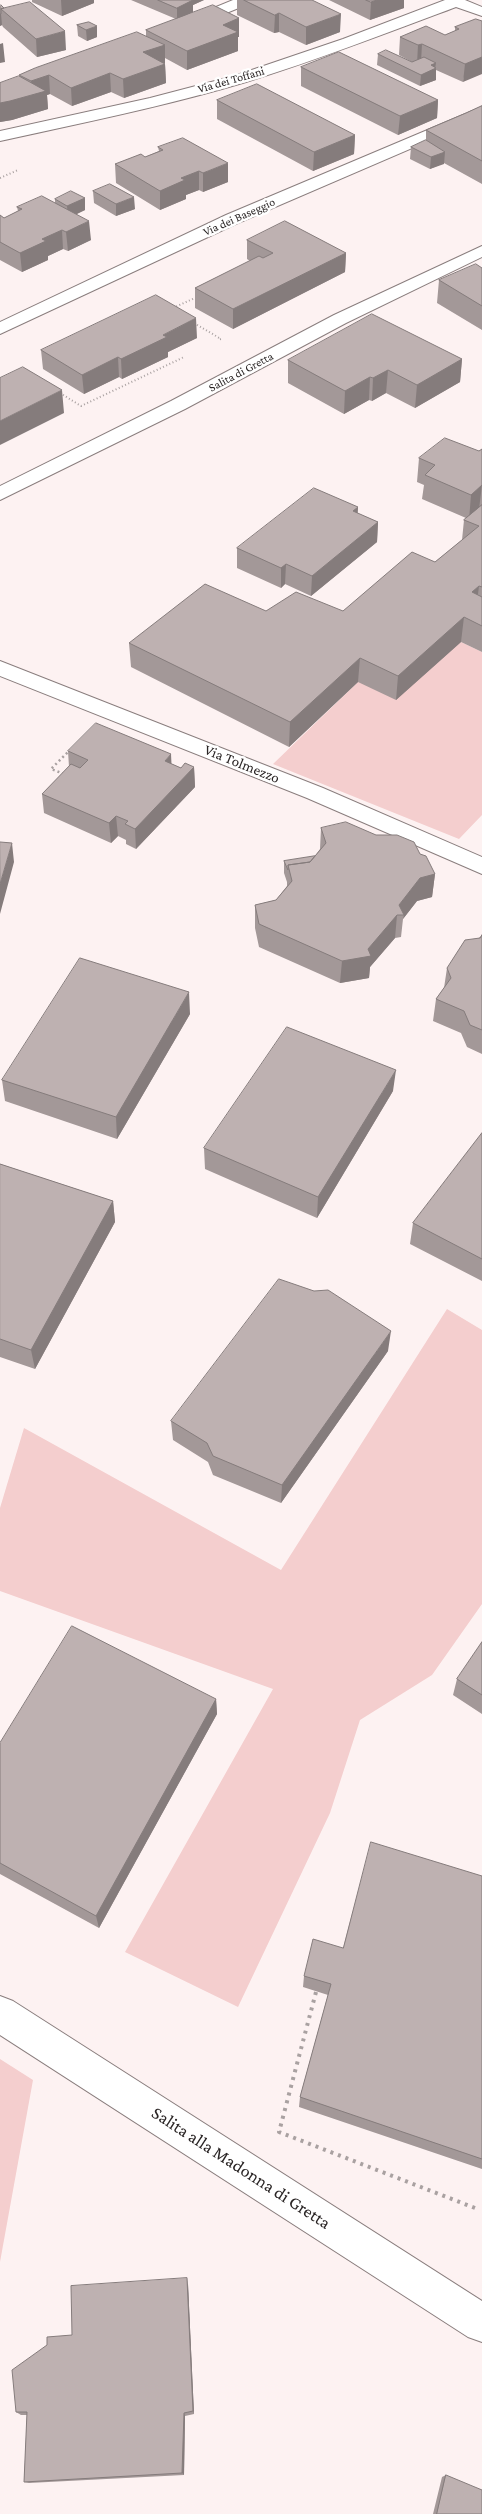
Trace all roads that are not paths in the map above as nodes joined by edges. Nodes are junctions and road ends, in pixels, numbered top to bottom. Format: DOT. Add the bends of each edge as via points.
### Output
graph roads {
  1 [pos="246,0"];
  2 [pos="454,1"];
  3 [pos="482,12"];
  4 [pos="176,28"];
  5 [pos="482,112"];
  6 [pos="0,136"];
  7 [pos="482,251"];
  8 [pos="0,329"];
  9 [pos="0,494"];
  10 [pos="0,668"];
  11 [pos="482,866"];
  12 [pos="0,2014"];
  13 [pos="482,2322"];
  1 -- 4 [label="street"];
  2 -- 3 [label="street"];
  2 -- 6 [label="street, Via dei Toffani" via="355,40 238,79 99,115"];
  5 -- 8 [label="street, Via dei Baseggio" via="232,219"];
  7 -- 9 [label="street, Salita di Gretta" via="349,314 146,422"];
  10 -- 11 [label="street, Via Tolmezzo" via="315,793"];
  12 -- 13 [label="street, Salita alla Madonna di Gretta"];
}
